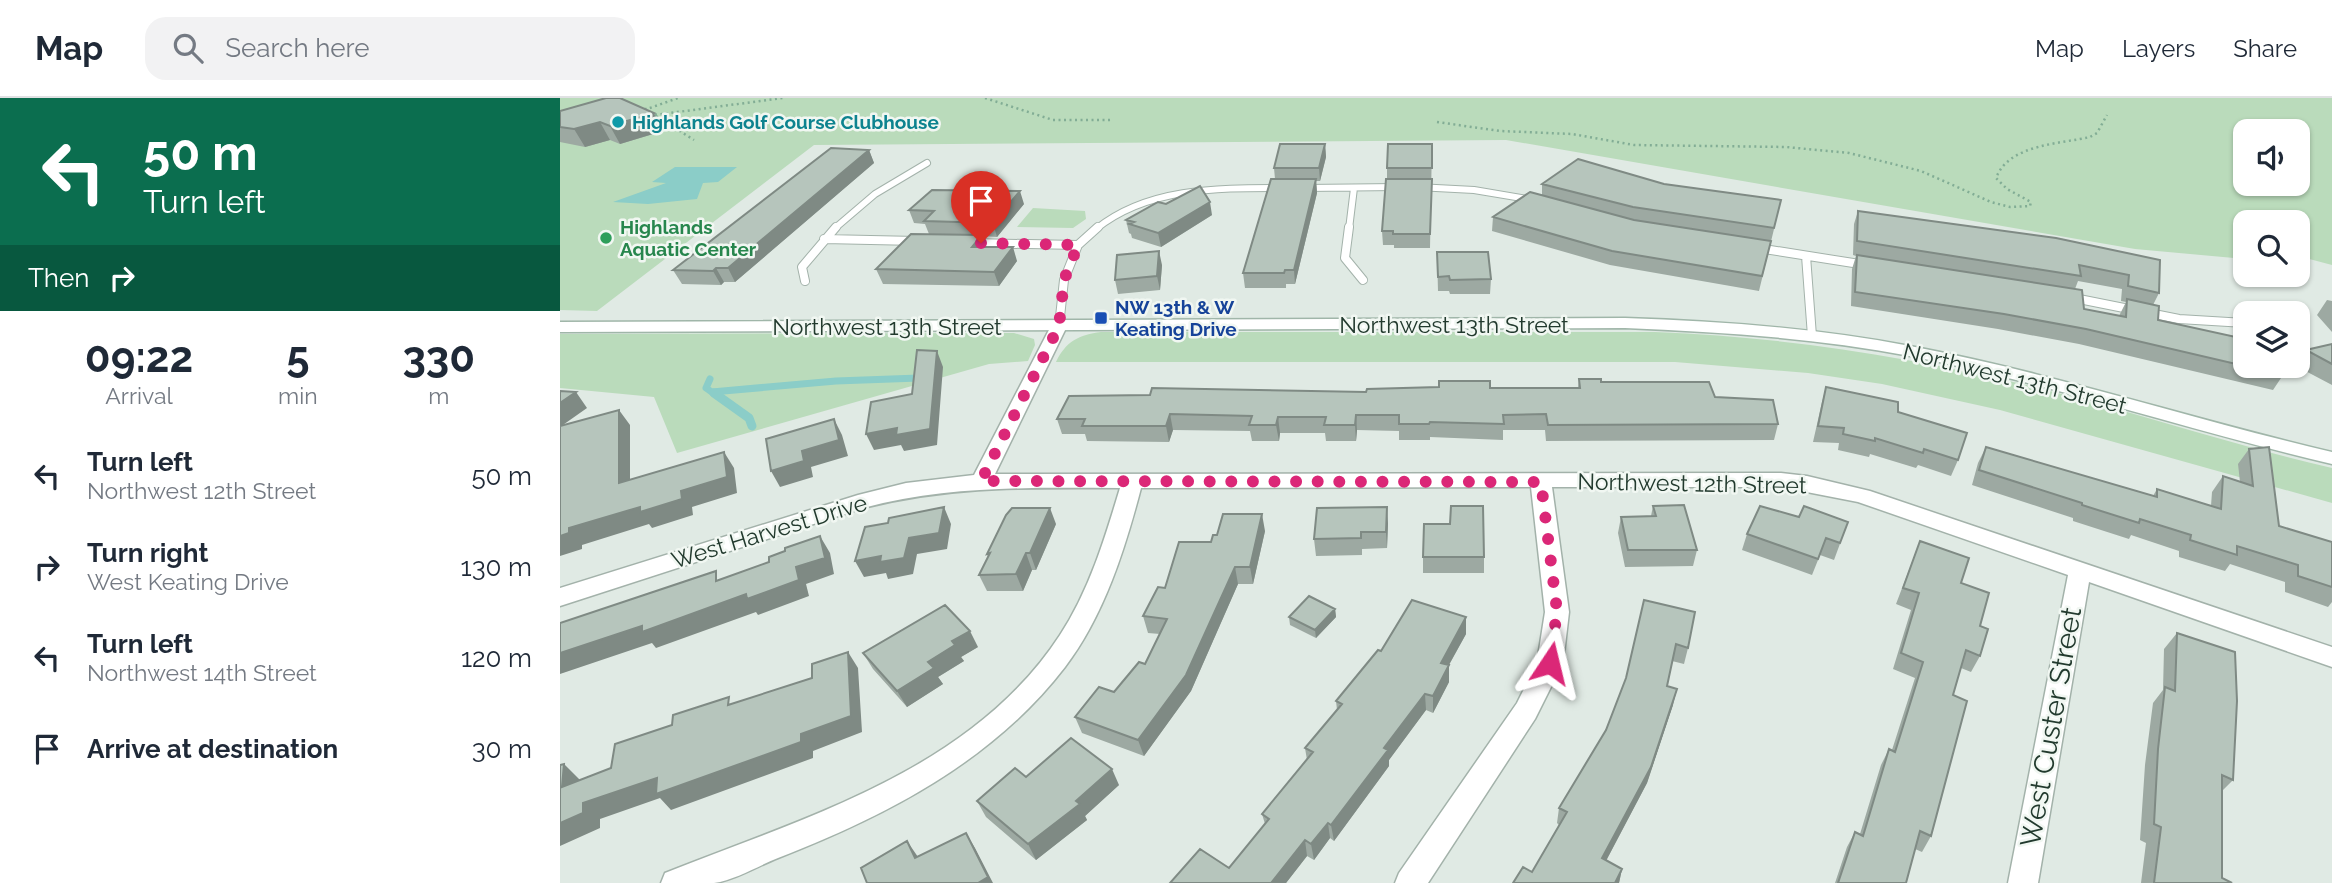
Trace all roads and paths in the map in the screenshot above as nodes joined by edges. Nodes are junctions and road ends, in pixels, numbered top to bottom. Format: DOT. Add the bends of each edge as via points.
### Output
graph roads {
  1 [pos="678,98"];
  2 [pos="783,98"];
  3 [pos="985,98"];
  4 [pos="634,109"];
  5 [pos="647,109"];
  6 [pos="655,115"];
  7 [pos="2107,115"];
  8 [pos="1113,120"];
  9 [pos="1437,122"];
  10 [pos="694,140"];
  11 [pos="927,163"];
  12 [pos="1354,188"];
  13 [pos="1537,201"];
  14 [pos="824,239"];
  15 [pos="921,242"];
  16 [pos="962,243"];
  17 [pos="1078,245"];
  18 [pos="1753,247"];
  19 [pos="1806,256"];
  20 [pos="1878,267"];
  21 [pos="1363,280"];
  22 [pos="805,281"];
  23 [pos="2059,295"];
  24 [pos="2233,322"];
  25 [pos="1059,326"];
  26 [pos="560,327"];
  27 [pos="1812,336"];
  28 [pos="2332,458"];
  29 [pos="1133,480"];
  30 [pos="981,481"];
  31 [pos="1541,482"];
  32 [pos="2080,570"];
  33 [pos="560,597"];
  34 [pos="2332,657"];
  35 [pos="676,883"];
  36 [pos="1409,883"];
  37 [pos="2023,883"];
  1 -- 5 [label="path"];
  2 -- 6 [label="path"];
  3 -- 8 [label="path" via="1043,118"];
  4 -- 5 [label="path"];
  5 -- 6 [label="path"];
  6 -- 10 [label="path"];
  7 -- 9 [label="path" via="2090,138 2030,151 2001,165 1996,178 2031,202 2022,208 1991,202 1900,164 1849,153 1786,147 1634,145 1572,134"];
  11 -- 14 [label="lane" via="883,186"];
  12 -- 13 [label="lane" via="1474,190"];
  12 -- 17 [label="lane" via="1253,187 1176,193 1113,215"];
  12 -- 21 [label="lane" via="1345,258"];
  14 -- 15 [label="lane"];
  14 -- 22 [label="lane" via="802,267"];
  16 -- 17 [label="lane"];
  17 -- 25 [label="lane" via="1064,280"];
  18 -- 19 [label="lane"];
  19 -- 20 [label="lane"];
  19 -- 27 [label="lane"];
  23 -- 24 [label="lane" via="2178,320"];
  25 -- 26 [label="street, Northwest 13th Street"];
  25 -- 27 [label="street, Northwest 13th Street" via="1625,323"];
  25 -- 30 [label="street"];
  27 -- 28 [label="street, Northwest 13th Street" via="2007,372"];
  29 -- 30 [label="street, Northwest 12th Street"];
  29 -- 31 [label="street, Northwest 12th Street"];
  29 -- 35 [label="street" via="1078,625 1057,659 1021,701 976,740 858,813"];
  30 -- 33 [label="street, West Harvest Drive" via="906,490 858,502"];
  31 -- 32 [label="street, Northwest 12th Street" via="1807,482 1863,496"];
  31 -- 36 [label="street" via="1557,611 1550,663 1526,711"];
  32 -- 34 [label="street, Northwest 12th Street"];
  32 -- 37 [label="street, West Custer Street"];
}
